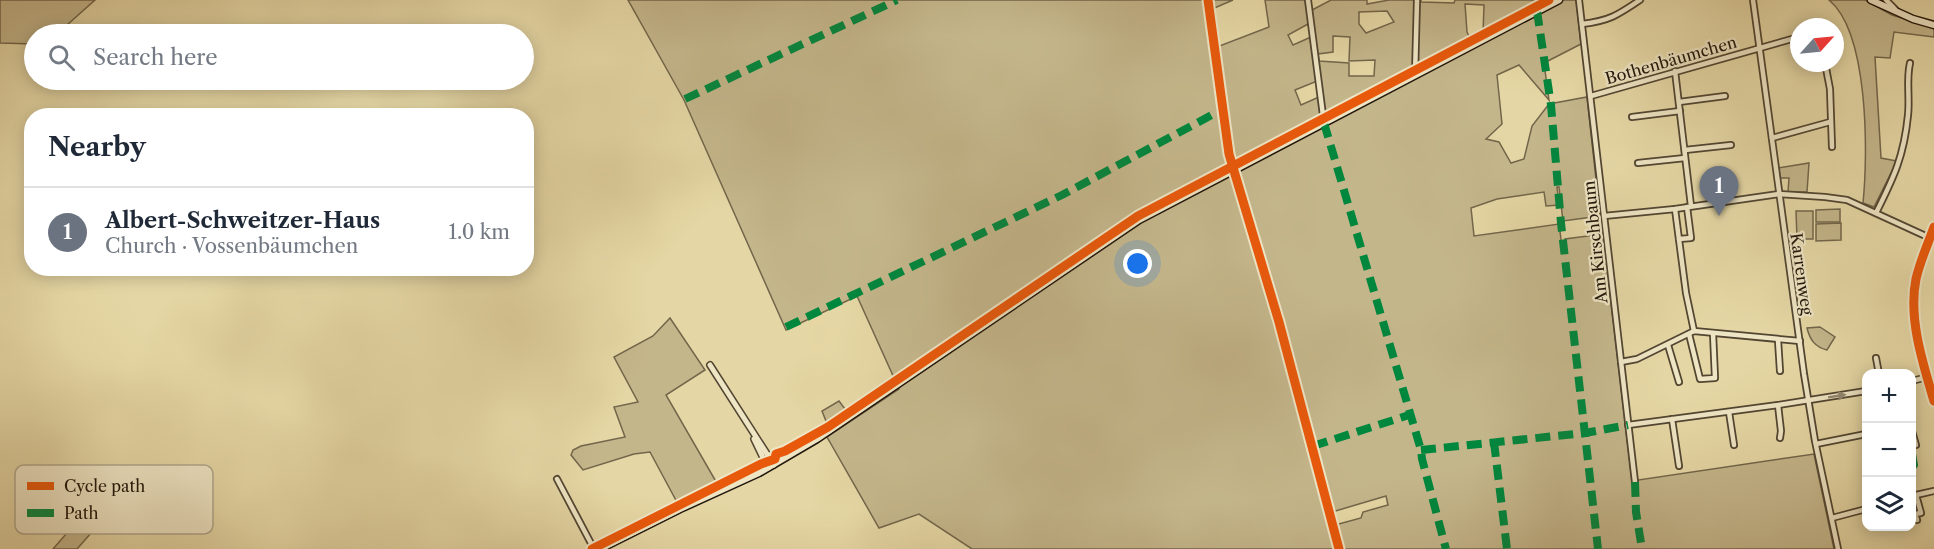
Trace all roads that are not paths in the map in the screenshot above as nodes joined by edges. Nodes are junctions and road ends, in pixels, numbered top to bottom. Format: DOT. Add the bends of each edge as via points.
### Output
graph roads {
  1 [pos="1308,0"];
  2 [pos="1417,0"];
  3 [pos="1559,0"];
  4 [pos="1579,0"];
  5 [pos="1640,0"];
  6 [pos="1753,0"];
  7 [pos="1886,0"];
  8 [pos="1877,1"];
  9 [pos="1904,15"];
  10 [pos="1582,24"];
  11 [pos="1934,25"];
  12 [pos="1790,39"];
  13 [pos="1759,48"];
  14 [pos="1910,63"];
  15 [pos="1675,71"];
  16 [pos="1827,72"];
  17 [pos="1415,75"];
  18 [pos="1591,96"];
  19 [pos="1725,96"];
  20 [pos="1679,102"];
  21 [pos="1680,111"];
  22 [pos="1632,117"];
  23 [pos="1830,122"];
  24 [pos="1324,123"];
  25 [pos="1772,138"];
  26 [pos="1731,145"];
  27 [pos="1832,147"];
  28 [pos="1685,150"];
  29 [pos="1686,158"];
  30 [pos="1638,163"];
  31 [pos="1779,194"];
  32 [pos="1689,207"];
  33 [pos="1675,209"];
  34 [pos="1876,213"];
  35 [pos="1604,216"];
  36 [pos="1934,227"];
  37 [pos="1930,238"];
  38 [pos="1679,239"];
  39 [pos="1691,333"];
  40 [pos="1713,333"];
  41 [pos="1778,340"];
  42 [pos="1800,341"];
  43 [pos="1668,345"];
  44 [pos="1876,358"];
  45 [pos="1621,362"];
  46 [pos="710,364"];
  47 [pos="1878,369"];
  48 [pos="1780,371"];
  49 [pos="1927,377"];
  50 [pos="1916,380"];
  51 [pos="1679,382"];
  52 [pos="1862,392"];
  53 [pos="1808,400"];
  54 [pos="1934,401"];
  55 [pos="1778,405"];
  56 [pos="1729,412"];
  57 [pos="1672,420"];
  58 [pos="1628,425"];
  59 [pos="751,432"];
  60 [pos="1862,435"];
  61 [pos="1780,438"];
  62 [pos="1816,444"];
  63 [pos="1734,446"];
  64 [pos="769,455"];
  65 [pos="790,456"];
  66 [pos="1679,466"];
  67 [pos="771,467"];
  68 [pos="557,479"];
  69 [pos="1635,482"];
  70 [pos="1934,491"];
  71 [pos="1862,510"];
  72 [pos="1832,518"];
  73 [pos="1917,520"];
  74 [pos="594,549"];
  75 [pos="600,549"];
  76 [pos="1838,549"];
  1 -- 24 [label="street"];
  2 -- 17 [label="street"];
  3 -- 17 [label="main road"];
  4 -- 10 [label="street, Am Kirschbaum"];
  5 -- 10 [label="street" via="1602,22"];
  6 -- 13 [label="street, Karrenweg"];
  7 -- 9 [label="street"];
  8 -- 9 [label="main road"];
  9 -- 11 [label="main road"];
  10 -- 18 [label="street, Am Kirschbaum"];
  12 -- 13 [label="street, Bothenbäumchen"];
  13 -- 15 [label="street, Bothenbäumchen"];
  13 -- 25 [label="street, Karrenweg"];
  14 -- 34 [label="street" via="1903,152"];
  15 -- 18 [label="street, Bothenbäumchen"];
  15 -- 20 [label="street"];
  16 -- 23 [label="street"];
  17 -- 24 [label="main road"];
  18 -- 35 [label="street, Am Kirschbaum"];
  19 -- 20 [label="street"];
  20 -- 21 [label="street"];
  21 -- 22 [label="street"];
  21 -- 28 [label="street"];
  23 -- 25 [label="street"];
  23 -- 27 [label="street"];
  24 -- 65 [label="main road" via="1131,225"];
  25 -- 31 [label="street, Karrenweg"];
  26 -- 28 [label="street"];
  28 -- 29 [label="street"];
  29 -- 30 [label="street"];
  29 -- 32 [label="street"];
  31 -- 32 [label="street"];
  31 -- 34 [label="street" via="1838,198"];
  31 -- 42 [label="street, Karrenweg"];
  32 -- 33 [label="street"];
  32 -- 38 [label="street" via="1691,238"];
  33 -- 35 [label="street"];
  33 -- 38 [label="street"];
  34 -- 37 [label="street"];
  35 -- 45 [label="street, Am Kirschbaum"];
  36 -- 37 [label="main road"];
  37 -- 49 [label="main road" via="1914,299"];
  38 -- 39 [label="street"];
  39 -- 40 [label="street"];
  39 -- 40 [label="street" via="1700,379 1715,378"];
  39 -- 43 [label="street"];
  40 -- 41 [label="street"];
  41 -- 42 [label="street"];
  41 -- 48 [label="street"];
  42 -- 53 [label="street, Karrenweg"];
  43 -- 45 [label="street"];
  43 -- 51 [label="street"];
  44 -- 47 [label="street"];
  45 -- 58 [label="street, Am Kirschbaum"];
  46 -- 59 [label="street"];
  49 -- 50 [label="street"];
  49 -- 54 [label="main road"];
  53 -- 52 [label="street, one-way"];
  53 -- 55 [label="street"];
  53 -- 62 [label="street, Karrenweg"];
  55 -- 56 [label="street"];
  55 -- 61 [label="street"];
  56 -- 57 [label="street"];
  56 -- 63 [label="street"];
  57 -- 58 [label="street"];
  57 -- 66 [label="street"];
  58 -- 69 [label="street, Am Kirschbaum"];
  59 -- 64 [label="street"];
  59 -- 67 [label="street"];
  60 -- 62 [label="street"];
  62 -- 72 [label="street, Karrenweg"];
  64 -- 65 [label="street"];
  64 -- 67 [label="street"];
  65 -- 67 [label="main road"];
  67 -- 75 [label="main road"];
  68 -- 74 [label="street"];
  70 -- 73 [label="street" via="1916,495 1921,513 1915,514"];
  71 -- 72 [label="street"];
  72 -- 76 [label="street, Karrenweg"];
}
